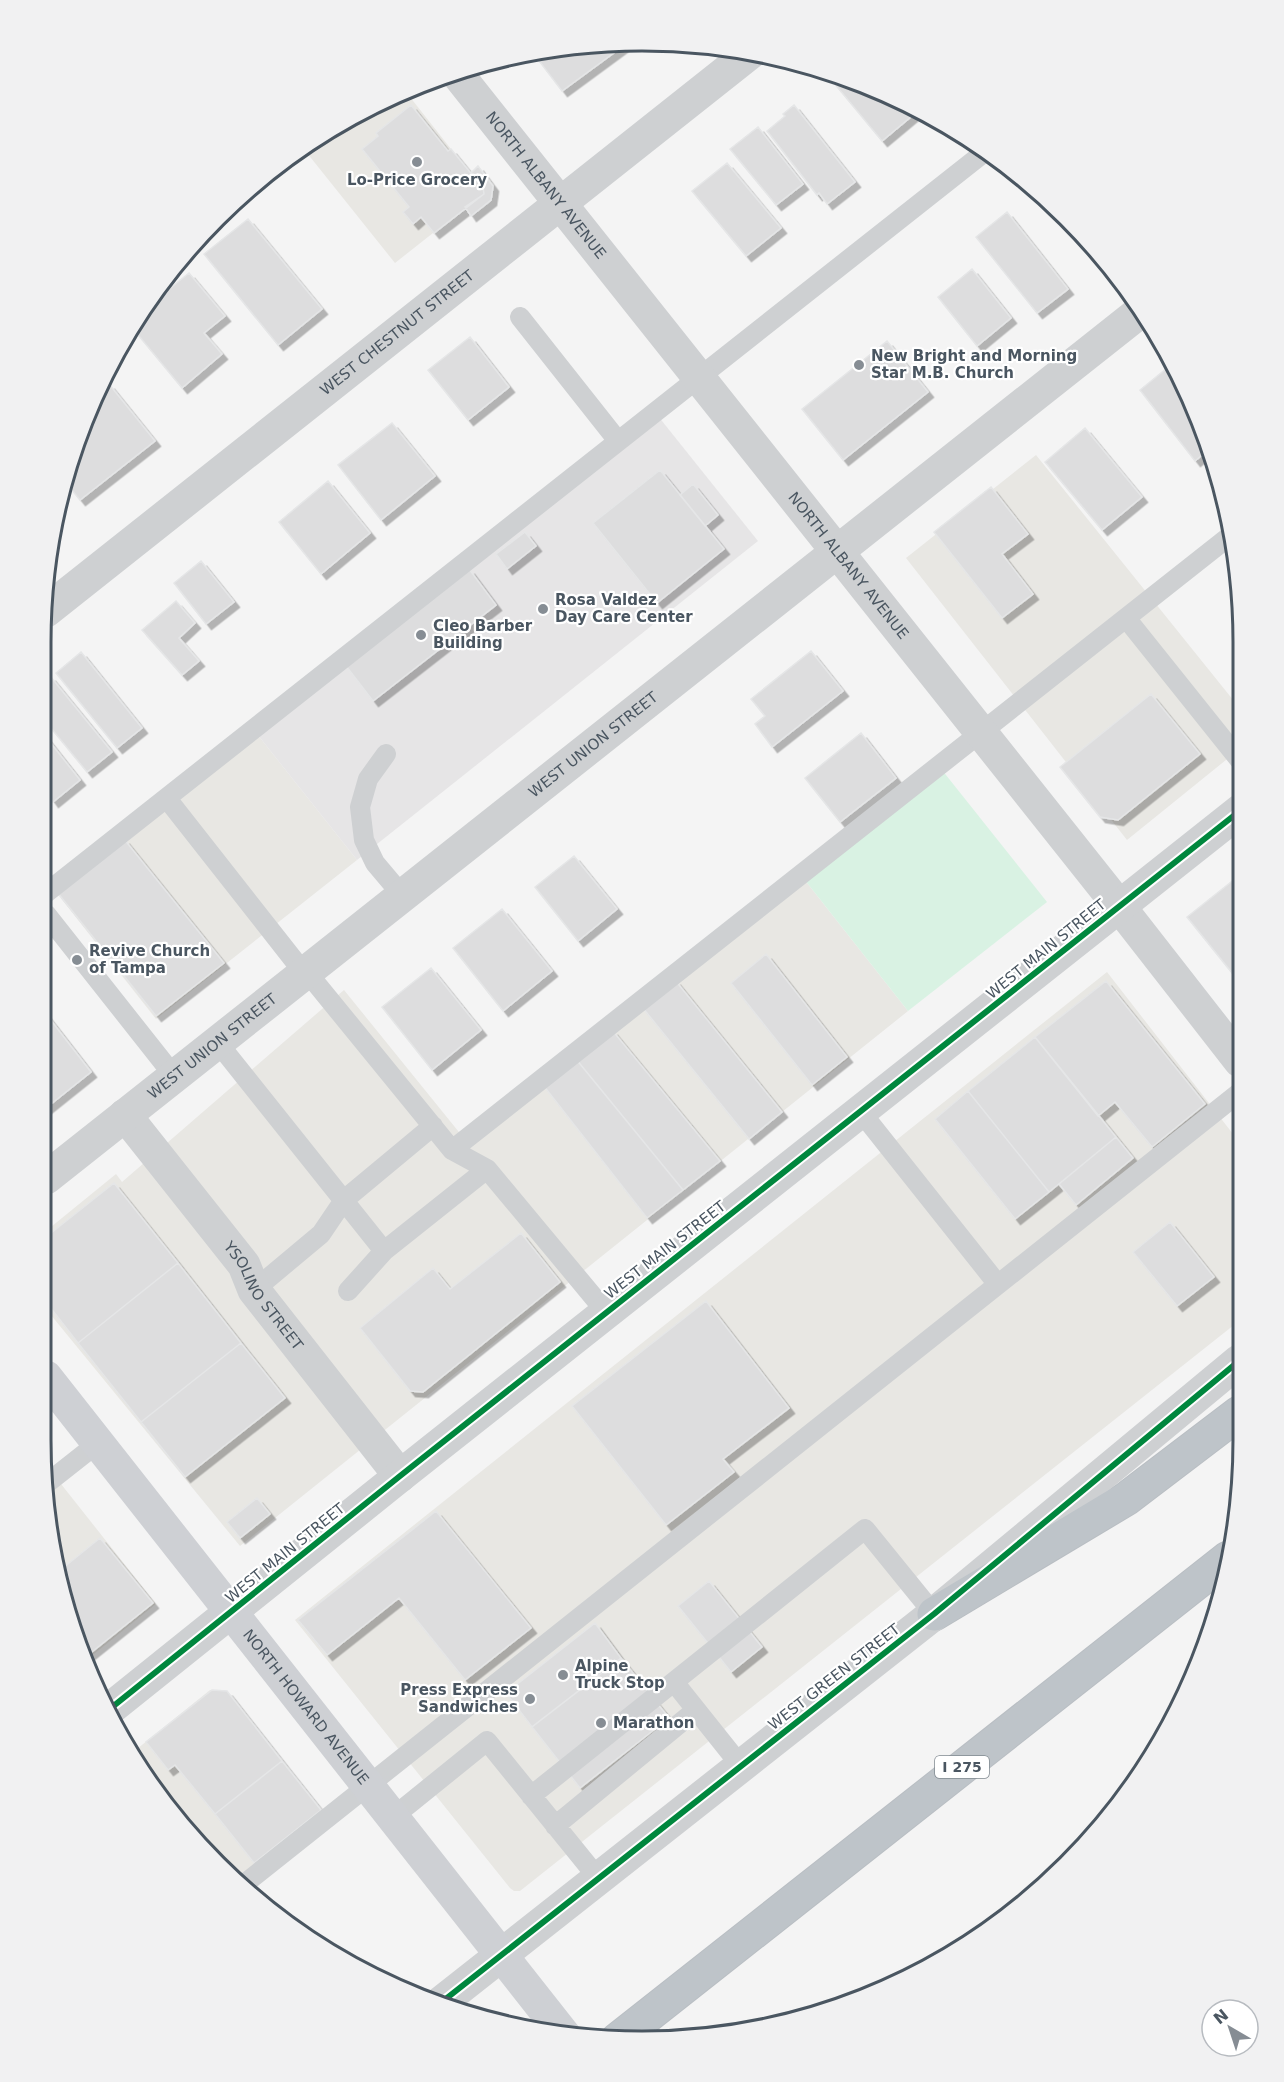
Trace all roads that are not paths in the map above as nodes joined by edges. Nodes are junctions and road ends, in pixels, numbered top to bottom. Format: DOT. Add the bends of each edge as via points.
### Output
graph roads {
  1 [pos="742,60"];
  2 [pos="461,79"];
  3 [pos="979,157"];
  4 [pos="560,204"];
  5 [pos="1134,316"];
  6 [pos="520,317"];
  7 [pos="698,378"];
  8 [pos="618,441"];
  9 [pos="1224,540"];
  10 [pos="837,551"];
  11 [pos="52,606"];
  12 [pos="1126,618"];
  13 [pos="980,733"];
  14 [pos="1233,752"];
  15 [pos="386,754"];
  16 [pos="172,805"];
  17 [pos="1233,816"];
  18 [pos="51,889"];
  19 [pos="402,895"];
  20 [pos="1119,906"];
  21 [pos="51,920"];
  22 [pos="305,972"];
  23 [pos="218,1043"];
  24 [pos="1233,1052"];
  25 [pos="174,1076"];
  26 [pos="1233,1098"];
  27 [pos="861,1112"];
  28 [pos="125,1115"];
  29 [pos="433,1126"];
  30 [pos="452,1150"];
  31 [pos="487,1170"];
  32 [pos="51,1174"];
  33 [pos="344,1200"];
  34 [pos="384,1251"];
  35 [pos="992,1277"];
  36 [pos="254,1290"];
  37 [pos="348,1291"];
  38 [pos="606,1312"];
  39 [pos="1233,1366"];
  40 [pos="51,1383"];
  41 [pos="1233,1418"];
  42 [pos="98,1443"];
  43 [pos="400,1476"];
  44 [pos="52,1479"];
  45 [pos="1220,1564"];
  46 [pos="231,1612"];
  47 [pos="934,1614"];
  48 [pos="674,1682"];
  49 [pos="114,1705"];
  50 [pos="696,1710"];
  51 [pos="741,1766"];
  52 [pos="368,1786"];
  53 [pos="531,1796"];
  54 [pos="393,1817"];
  55 [pos="555,1826"];
  56 [pos="598,1878"];
  57 [pos="248,1881"];
  58 [pos="501,1955"];
  59 [pos="447,1998"];
  60 [pos="556,2025"];
  61 [pos="630,2031"];
  1 -- 4 [label="street, WEST CHESTNUT STREET"];
  2 -- 4 [label="street, NORTH ALBANY AVENUE"];
  3 -- 7 [label="lane"];
  4 -- 7 [label="street, NORTH ALBANY AVENUE"];
  4 -- 11 [label="street, WEST CHESTNUT STREET"];
  5 -- 10 [label="street, WEST UNION STREET"];
  6 -- 8 [label="lane"];
  7 -- 8 [label="lane"];
  7 -- 10 [label="street, NORTH ALBANY AVENUE"];
  8 -- 18 [label="lane"];
  9 -- 12 [label="lane"];
  10 -- 13 [label="street, NORTH ALBANY AVENUE"];
  10 -- 19 [label="street, WEST UNION STREET"];
  12 -- 13 [label="lane"];
  12 -- 14 [label="lane"];
  13 -- 20 [label="street, NORTH ALBANY AVENUE"];
  13 -- 30 [label="lane"];
  15 -- 19 [label="lane" via="369,779 360,807 364,840 375,863"];
  16 -- 22 [label="lane"];
  17 -- 20 [label="street, WEST MAIN STREET"];
  19 -- 22 [label="street, WEST UNION STREET"];
  20 -- 24 [label="street, NORTH ALBANY AVENUE"];
  20 -- 27 [label="street, WEST MAIN STREET"];
  21 -- 25 [label="lane"];
  22 -- 23 [label="street, WEST UNION STREET"];
  22 -- 29 [label="lane"];
  23 -- 25 [label="street, WEST UNION STREET"];
  23 -- 33 [label="lane"];
  25 -- 28 [label="street, WEST UNION STREET"];
  26 -- 52 [label="lane"];
  27 -- 35 [label="lane"];
  27 -- 38 [label="street, WEST MAIN STREET"];
  28 -- 32 [label="street, WEST UNION STREET"];
  28 -- 36 [label="street, YSOLINO STREET" via="244,1265"];
  29 -- 30 [label="lane"];
  29 -- 33 [label="lane"];
  30 -- 31 [label="lane"];
  31 -- 34 [label="lane"];
  31 -- 38 [label="lane"];
  33 -- 34 [label="lane"];
  33 -- 36 [label="lane" via="321,1234"];
  34 -- 37 [label="lane"];
  36 -- 43 [label="street, YSOLINO STREET"];
  38 -- 43 [label="street, WEST MAIN STREET"];
  39 -- 47 [label="street, WEST GREEN STREET"];
  40 -- 42 [label="main road, NORTH HOWARD AVENUE"];
  41 -- 47 [label="highway" via="1126,1499"];
  42 -- 44 [label="lane"];
  42 -- 46 [label="main road, NORTH HOWARD AVENUE"];
  43 -- 46 [label="street, WEST MAIN STREET"];
  45 -- 61 [label="highway, I 275"];
  46 -- 49 [label="street, WEST MAIN STREET"];
  46 -- 52 [label="main road, NORTH HOWARD AVENUE"];
  47 -- 48 [label="lane" via="865,1528"];
  47 -- 51 [label="street, WEST GREEN STREET"];
  48 -- 50 [label="lane"];
  48 -- 53 [label="lane"];
  50 -- 51 [label="lane"];
  50 -- 55 [label="lane"];
  51 -- 56 [label="street, WEST GREEN STREET"];
  52 -- 54 [label="main road, NORTH HOWARD AVENUE"];
  52 -- 57 [label="lane"];
  53 -- 54 [label="lane" via="487,1741"];
  53 -- 55 [label="lane"];
  54 -- 58 [label="main road, NORTH HOWARD AVENUE"];
  55 -- 56 [label="lane"];
  56 -- 58 [label="street, WEST GREEN STREET"];
  58 -- 59 [label="street, WEST GREEN STREET"];
  58 -- 60 [label="main road, NORTH HOWARD AVENUE"];
}
